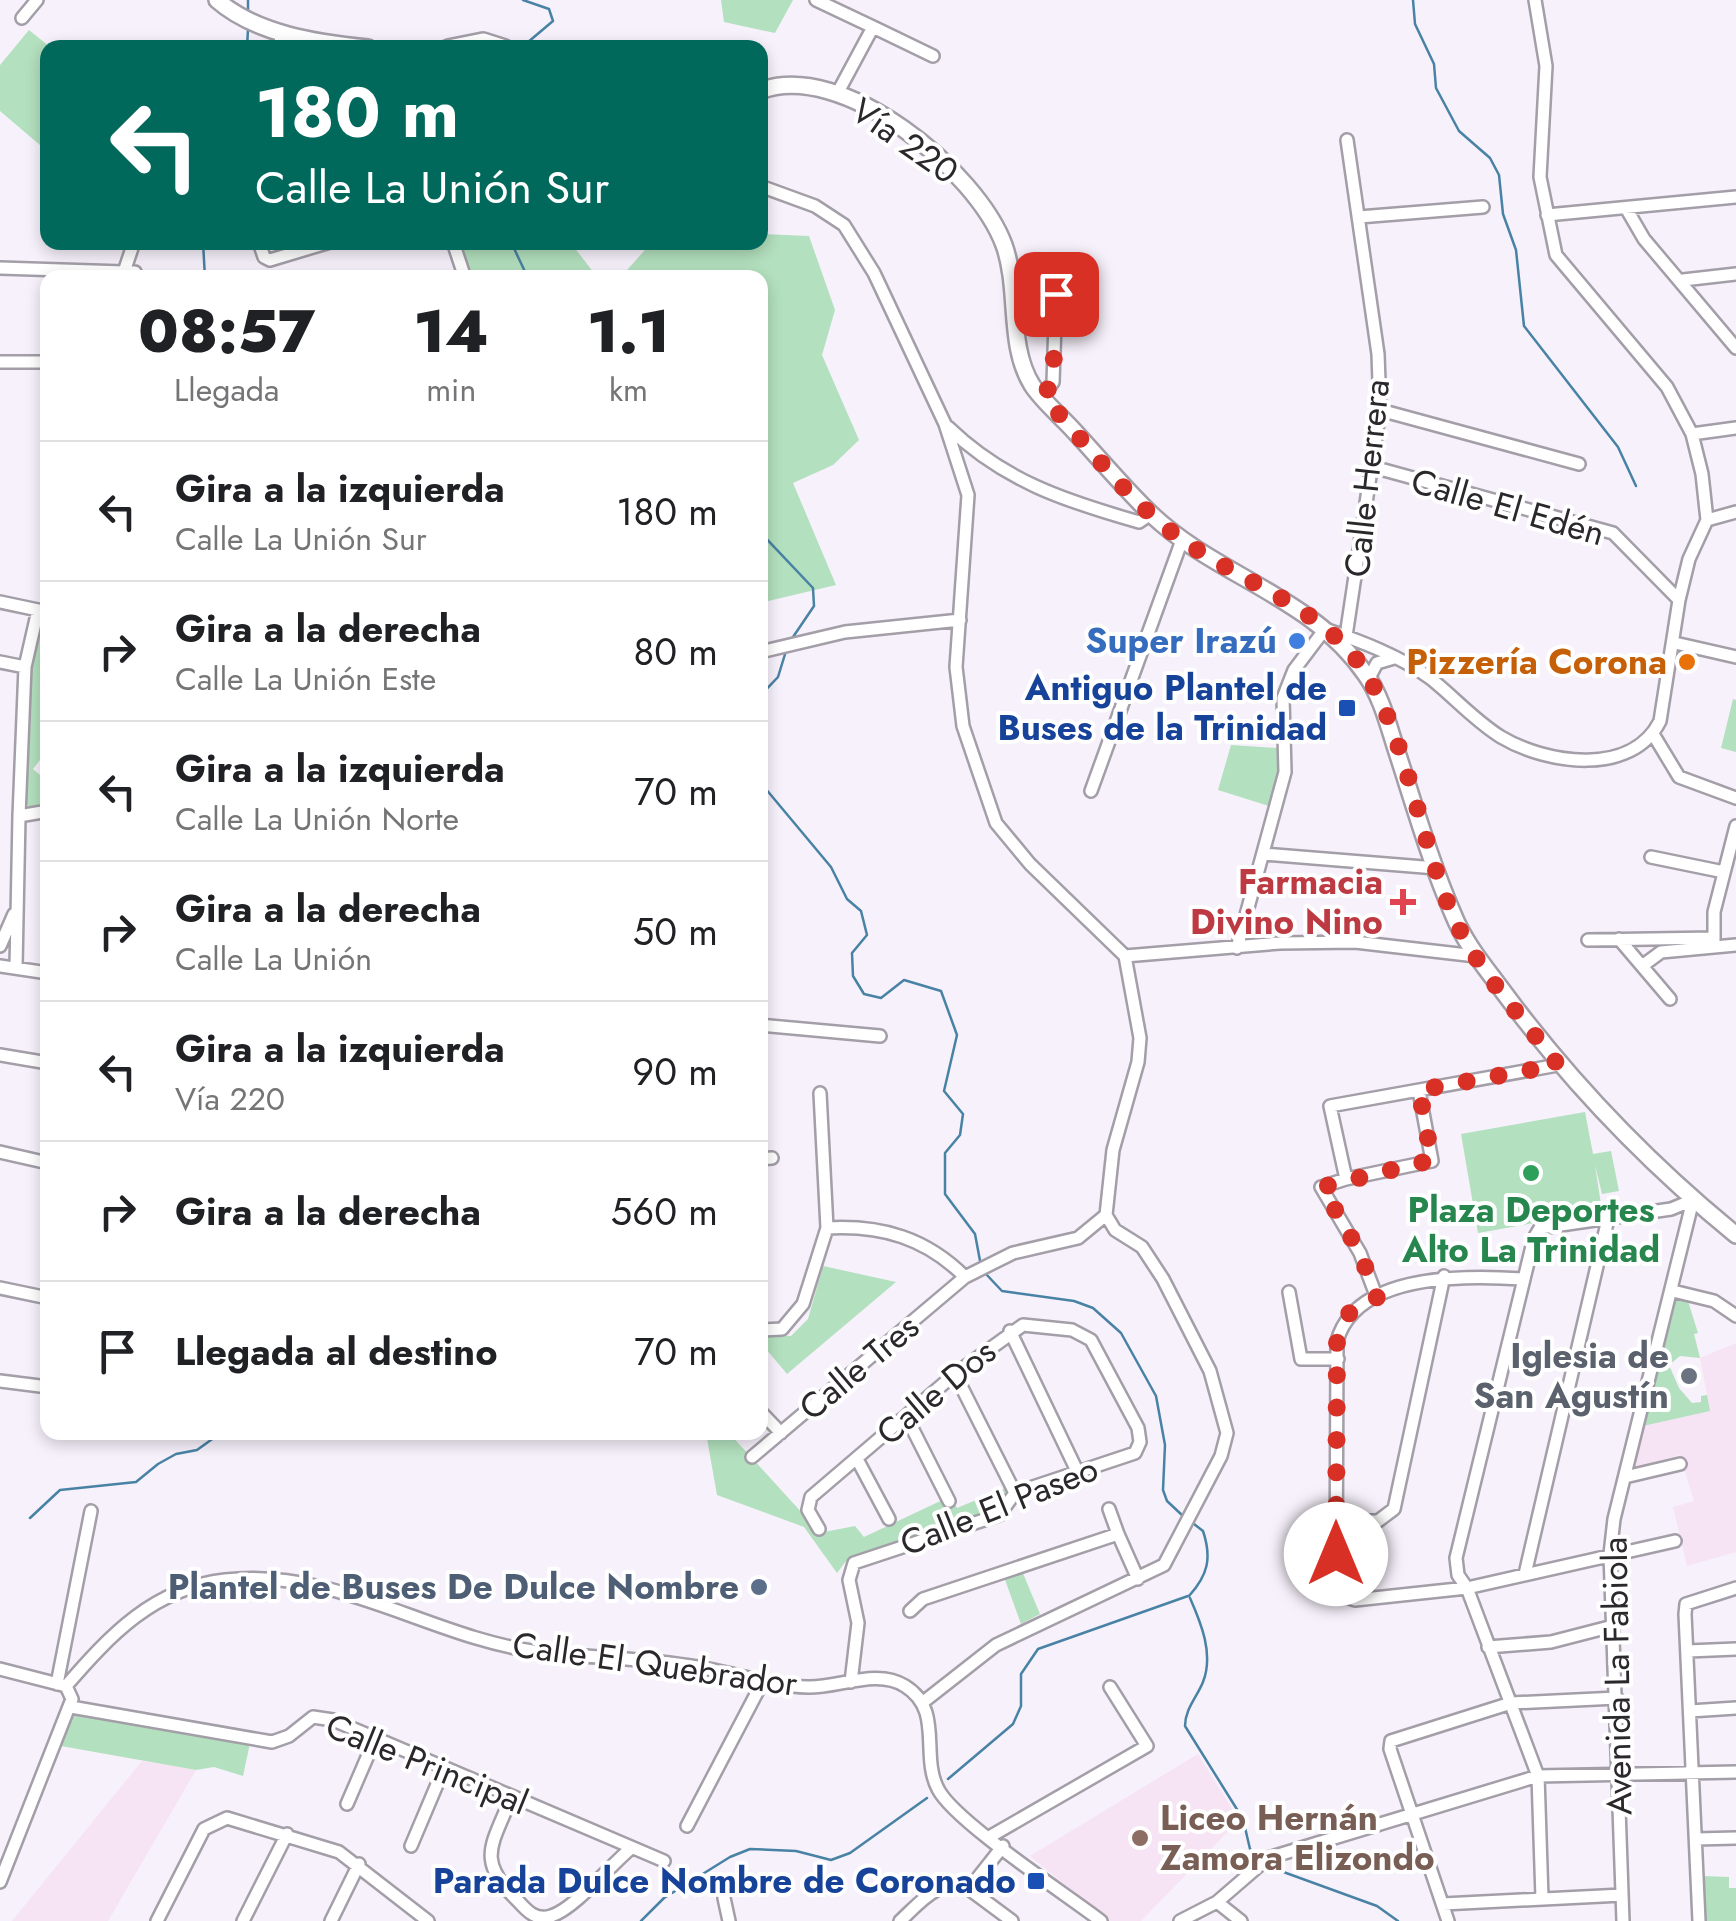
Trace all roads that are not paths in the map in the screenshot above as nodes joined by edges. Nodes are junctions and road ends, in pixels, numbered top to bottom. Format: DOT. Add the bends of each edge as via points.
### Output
graph roads {
  1 [pos="37,0"];
  2 [pos="217,0"];
  3 [pos="816,0"];
  4 [pos="1535,0"];
  5 [pos="22,18"];
  6 [pos="872,27"];
  7 [pos="275,36"];
  8 [pos="307,40"];
  9 [pos="933,56"];
  10 [pos="768,89"];
  11 [pos="837,94"];
  12 [pos="1347,140"];
  13 [pos="768,189"];
  14 [pos="1736,197"];
  15 [pos="1484,207"];
  16 [pos="1626,208"];
  17 [pos="1547,215"];
  18 [pos="1359,217"];
  19 [pos="262,250"];
  20 [pos="303,250"];
  21 [pos="0,268"];
  22 [pos="43,270"];
  23 [pos="1736,274"];
  24 [pos="1683,280"];
  25 [pos="1056,294"];
  26 [pos="1736,348"];
  27 [pos="0,362"];
  28 [pos="40,362"];
  29 [pos="1043,396"];
  30 [pos="1380,410"];
  31 [pos="945,424"];
  32 [pos="1736,428"];
  33 [pos="1692,434"];
  34 [pos="1579,464"];
  35 [pos="1373,467"];
  36 [pos="1736,512"];
  37 [pos="1151,514"];
  38 [pos="1707,520"];
  39 [pos="1182,540"];
  40 [pos="1679,600"];
  41 [pos="0,602"];
  42 [pos="40,614"];
  43 [pos="960,620"];
  44 [pos="40,624"];
  45 [pos="1325,630"];
  46 [pos="1346,636"];
  47 [pos="1675,643"];
  48 [pos="768,651"];
  49 [pos="1736,657"];
  50 [pos="1394,658"];
  51 [pos="0,662"];
  52 [pos="26,667"];
  53 [pos="1368,678"];
  54 [pos="1653,734"];
  55 [pos="1090,791"];
  56 [pos="1736,798"];
  57 [pos="40,812"];
  58 [pos="20,816"];
  59 [pos="1736,826"];
  60 [pos="1263,854"];
  61 [pos="1651,856"];
  62 [pos="1436,868"];
  63 [pos="1724,872"];
  64 [pos="14,914"];
  65 [pos="1619,939"];
  66 [pos="1588,940"];
  67 [pos="1714,943"];
  68 [pos="1736,945"];
  69 [pos="0,946"];
  70 [pos="1237,948"];
  71 [pos="1125,956"];
  72 [pos="1476,956"];
  73 [pos="0,966"];
  74 [pos="16,966"];
  75 [pos="1642,966"];
  76 [pos="40,971"];
  77 [pos="1670,999"];
  78 [pos="768,1026"];
  79 [pos="880,1036"];
  80 [pos="0,1055"];
  81 [pos="40,1062"];
  82 [pos="1558,1065"];
  83 [pos="1419,1090"];
  84 [pos="820,1092"];
  85 [pos="0,1152"];
  86 [pos="40,1162"];
  87 [pos="1346,1179"];
  88 [pos="1693,1200"];
  89 [pos="1106,1215"];
  90 [pos="1608,1219"];
  91 [pos="827,1228"];
  92 [pos="1736,1235"];
  93 [pos="1444,1276"];
  94 [pos="965,1278"];
  95 [pos="1524,1279"];
  96 [pos="0,1288"];
  97 [pos="1672,1291"];
  98 [pos="1289,1292"];
  99 [pos="40,1296"];
  100 [pos="1377,1298"];
  101 [pos="1736,1316"];
  102 [pos="768,1330"];
  103 [pos="1010,1331"];
  104 [pos="1338,1360"];
  105 [pos="955,1374"];
  106 [pos="0,1380"];
  107 [pos="40,1386"];
  108 [pos="906,1416"];
  109 [pos="768,1419"];
  110 [pos="781,1432"];
  111 [pos="1140,1442"];
  112 [pos="752,1457"];
  113 [pos="857,1458"];
  114 [pos="1680,1464"];
  115 [pos="1078,1473"];
  116 [pos="1625,1478"];
  117 [pos="1014,1493"];
  118 [pos="949,1501"];
  119 [pos="1109,1509"];
  120 [pos="91,1511"];
  121 [pos="889,1519"];
  122 [pos="1336,1521"];
  123 [pos="819,1529"];
  124 [pos="1118,1534"];
  125 [pos="1675,1541"];
  126 [pos="1610,1554"];
  127 [pos="1524,1574"];
  128 [pos="1138,1580"];
  129 [pos="1467,1588"];
  130 [pos="1736,1588"];
  131 [pos="910,1611"];
  132 [pos="1613,1626"];
  133 [pos="1488,1647"];
  134 [pos="1736,1648"];
  135 [pos="1688,1651"];
  136 [pos="0,1669"];
  137 [pos="762,1681"];
  138 [pos="851,1682"];
  139 [pos="62,1685"];
  140 [pos="1110,1687"];
  141 [pos="1616,1698"];
  142 [pos="922,1703"];
  143 [pos="1511,1703"];
  144 [pos="71,1707"];
  145 [pos="1736,1708"];
  146 [pos="1690,1711"];
  147 [pos="376,1739"];
  148 [pos="444,1768"];
  149 [pos="1736,1772"];
  150 [pos="1693,1773"];
  151 [pos="1619,1775"];
  152 [pos="1538,1776"];
  153 [pos="512,1798"];
  154 [pos="346,1804"];
  155 [pos="1414,1814"];
  156 [pos="687,1826"];
  157 [pos="288,1834"];
  158 [pos="991,1836"];
  159 [pos="1736,1838"];
  160 [pos="1696,1840"];
  161 [pos="410,1846"];
  162 [pos="1003,1846"];
  163 [pos="629,1850"];
  164 [pos="664,1862"];
  165 [pos="359,1864"];
  166 [pos="0,1882"];
  167 [pos="969,1889"];
  168 [pos="1622,1894"];
  169 [pos="724,1898"];
  170 [pos="1542,1898"];
  171 [pos="1217,1902"];
  172 [pos="1443,1904"];
  173 [pos="157,1921"];
  174 [pos="242,1921"];
  175 [pos="331,1921"];
  176 [pos="428,1921"];
  177 [pos="729,1921"];
  178 [pos="900,1921"];
  179 [pos="1012,1921"];
  180 [pos="1101,1921"];
  181 [pos="1180,1921"];
  182 [pos="1242,1921"];
  183 [pos="1448,1921"];
  184 [pos="1624,1921"];
  185 [pos="1699,1921"];
  1 -- 5 [label="street"];
  2 -- 7 [label="main road"];
  3 -- 6 [label="street"];
  4 -- 17 [label="street" via="1546,66 1540,178"];
  6 -- 9 [label="street"];
  6 -- 11 [label="street"];
  7 -- 8 [label="main road"];
  10 -- 11 [label="main road, Vía 220" via="794,84"];
  11 -- 29 [label="main road, Vía 220" via="949,162 977,194 1004,246 1021,359"];
  12 -- 18 [label="street, Calle Herrera"];
  13 -- 31 [label="street" via="844,225 874,273"];
  14 -- 16 [label="street"];
  15 -- 18 [label="street"];
  16 -- 17 [label="street"];
  16 -- 24 [label="street" via="1644,239"];
  17 -- 33 [label="street" via="1561,263 1667,387"];
  18 -- 30 [label="street, Calle Herrera"];
  19 -- 20 [label="street" via="270,260"];
  21 -- 22 [label="street"];
  23 -- 24 [label="street"];
  24 -- 26 [label="street"];
  25 -- 29 [label="street" via="1053,382"];
  27 -- 28 [label="street"];
  29 -- 37 [label="main road, Vía 220"];
  30 -- 34 [label="street"];
  30 -- 35 [label="street, Calle Herrera"];
  31 -- 37 [label="street" via="979,456 1050,496 1139,522"];
  31 -- 43 [label="street" via="968,495"];
  32 -- 33 [label="street"];
  33 -- 38 [label="street"];
  35 -- 40 [label="street, Calle El Edén" via="1614,534"];
  35 -- 46 [label="street, Calle Herrera"];
  36 -- 38 [label="street"];
  37 -- 39 [label="main road, Vía 220"];
  38 -- 40 [label="street"];
  39 -- 45 [label="main road, Vía 220" via="1276,592"];
  39 -- 55 [label="street"];
  40 -- 47 [label="street"];
  41 -- 42 [label="street"];
  43 -- 48 [label="street" via="845,632"];
  43 -- 71 [label="street" via="962,726 996,822"];
  44 -- 52 [label="street"];
  45 -- 46 [label="street"];
  45 -- 53 [label="main road, Vía 220"];
  45 -- 60 [label="street" via="1294,670 1283,698 1285,772"];
  46 -- 50 [label="street"];
  47 -- 49 [label="street"];
  47 -- 54 [label="street"];
  50 -- 53 [label="street" via="1377,663"];
  50 -- 54 [label="street" via="1502,737 1537,753 1603,759 1626,754"];
  51 -- 52 [label="street"];
  52 -- 58 [label="street"];
  53 -- 62 [label="main road, Vía 220"];
  54 -- 56 [label="street" via="1679,777"];
  57 -- 58 [label="street"];
  58 -- 64 [label="street"];
  59 -- 63 [label="street"];
  60 -- 62 [label="street"];
  60 -- 70 [label="street"];
  61 -- 63 [label="street"];
  62 -- 72 [label="main road, Vía 220"];
  63 -- 67 [label="street"];
  64 -- 69 [label="street"];
  64 -- 74 [label="street"];
  65 -- 66 [label="street"];
  65 -- 67 [label="street"];
  65 -- 75 [label="street"];
  67 -- 68 [label="street"];
  67 -- 75 [label="street" via="1660,952"];
  70 -- 71 [label="street"];
  70 -- 72 [label="street" via="1354,942"];
  71 -- 89 [label="street" via="1140,1038 1113,1150"];
  72 -- 82 [label="main road, Vía 220"];
  73 -- 74 [label="street"];
  74 -- 76 [label="street"];
  75 -- 77 [label="street"];
  78 -- 79 [label="street"];
  80 -- 81 [label="street"];
  82 -- 83 [label="street"];
  82 -- 88 [label="main road, Vía 220"];
  83 -- 87 [label="street" via="1432,1160"];
  83 -- 87 [label="street" via="1330,1106"];
  84 -- 91 [label="street"];
  85 -- 86 [label="street"];
  87 -- 100 [label="street" via="1322,1187"];
  88 -- 90 [label="street"];
  88 -- 92 [label="main road, Vía 220"];
  88 -- 97 [label="street, Avenida La Fabiola"];
  89 -- 94 [label="street, Calle Tres" via="1078,1238 1030,1247"];
  89 -- 128 [label="street" via="1142,1247 1162,1279 1210,1370 1226,1433 1221,1456 1164,1565"];
  90 -- 95 [label="street" via="1540,1228"];
  90 -- 127 [label="street"];
  91 -- 94 [label="street" via="861,1226 901,1235 945,1257"];
  91 -- 102 [label="street" via="804,1304 782,1329"];
  93 -- 95 [label="street"];
  93 -- 100 [label="street"];
  93 -- 122 [label="street" via="1390,1516"];
  94 -- 110 [label="street, Calle Tres"];
  95 -- 129 [label="street" via="1456,1558"];
  96 -- 99 [label="street"];
  97 -- 101 [label="street" via="1714,1300"];
  97 -- 116 [label="street, Avenida La Fabiola"];
  98 -- 104 [label="street" via="1301,1359"];
  100 -- 104 [label="street" via="1348,1314"];
  103 -- 105 [label="street, Calle Dos"];
  103 -- 111 [label="street, Calle Dos" via="1023,1325 1091,1340"];
  103 -- 115 [label="street"];
  104 -- 122 [label="street"];
  105 -- 108 [label="street, Calle Dos"];
  105 -- 117 [label="street"];
  106 -- 107 [label="street"];
  108 -- 113 [label="street, Calle Dos"];
  108 -- 118 [label="street"];
  109 -- 110 [label="street"];
  110 -- 112 [label="street, Calle Tres"];
  111 -- 115 [label="street, Calle El Paseo" via="1135,1453"];
  113 -- 121 [label="street"];
  113 -- 123 [label="street, Calle Dos" via="808,1503"];
  114 -- 116 [label="street"];
  115 -- 117 [label="street, Calle El Paseo"];
  116 -- 126 [label="street, Avenida La Fabiola"];
  117 -- 138 [label="street, Calle El Paseo" via="998,1515 849,1568 858,1622"];
  119 -- 124 [label="street"];
  120 -- 139 [label="street"];
  122 -- 129 [label="street" via="1340,1595 1355,1600"];
  124 -- 128 [label="street"];
  124 -- 131 [label="street" via="923,1598"];
  125 -- 126 [label="street"];
  126 -- 127 [label="street"];
  126 -- 132 [label="street, Avenida La Fabiola"];
  127 -- 129 [label="street"];
  128 -- 142 [label="street" via="996,1645"];
  129 -- 133 [label="street"];
  130 -- 135 [label="street" via="1686,1604"];
  132 -- 133 [label="street" via="1551,1642"];
  132 -- 141 [label="street, Avenida La Fabiola"];
  133 -- 143 [label="street"];
  134 -- 135 [label="street"];
  135 -- 146 [label="street"];
  136 -- 139 [label="street"];
  137 -- 138 [label="street, Calle El Quebrador" via="819,1688"];
  137 -- 139 [label="street, Calle El Quebrador" via="694,1666 537,1652 326,1586 275,1578 224,1580 166,1596 112,1633"];
  137 -- 156 [label="street"];
  138 -- 142 [label="street, Calle El Quebrador" via="901,1684"];
  139 -- 144 [label="street"];
  140 -- 158 [label="street" via="1146,1746"];
  141 -- 143 [label="street"];
  141 -- 151 [label="street, Avenida La Fabiola"];
  142 -- 158 [label="street" via="938,1790 954,1812"];
  143 -- 152 [label="street"];
  143 -- 155 [label="street" via="1392,1741"];
  144 -- 147 [label="street, Calle Principal" via="272,1742 320,1717"];
  144 -- 166 [label="street"];
  145 -- 146 [label="street"];
  146 -- 150 [label="street"];
  147 -- 148 [label="street, Calle Principal"];
  147 -- 154 [label="street"];
  148 -- 153 [label="street, Calle Principal"];
  148 -- 161 [label="street"];
  149 -- 150 [label="street"];
  150 -- 151 [label="street"];
  150 -- 160 [label="street"];
  151 -- 152 [label="street"];
  151 -- 168 [label="street, Avenida La Fabiola"];
  152 -- 155 [label="street"];
  152 -- 170 [label="street"];
  153 -- 163 [label="street, Calle Principal"];
  153 -- 163 [label="street" via="489,1852 490,1866 532,1916 560,1912"];
  155 -- 171 [label="street" via="1268,1858"];
  155 -- 172 [label="street"];
  157 -- 165 [label="street"];
  157 -- 173 [label="street" via="219,1820 199,1838"];
  157 -- 174 [label="street"];
  158 -- 162 [label="street"];
  159 -- 160 [label="street"];
  160 -- 185 [label="street"];
  162 -- 167 [label="street"];
  162 -- 180 [label="street"];
  163 -- 164 [label="street, Calle Principal"];
  165 -- 175 [label="street"];
  165 -- 176 [label="street"];
  167 -- 178 [label="street" via="950,1884 935,1890"];
  167 -- 179 [label="street"];
  168 -- 170 [label="street"];
  168 -- 184 [label="street, Avenida La Fabiola"];
  169 -- 177 [label="street"];
  170 -- 172 [label="street"];
  171 -- 181 [label="street"];
  171 -- 182 [label="street"];
  172 -- 183 [label="street"];
}
